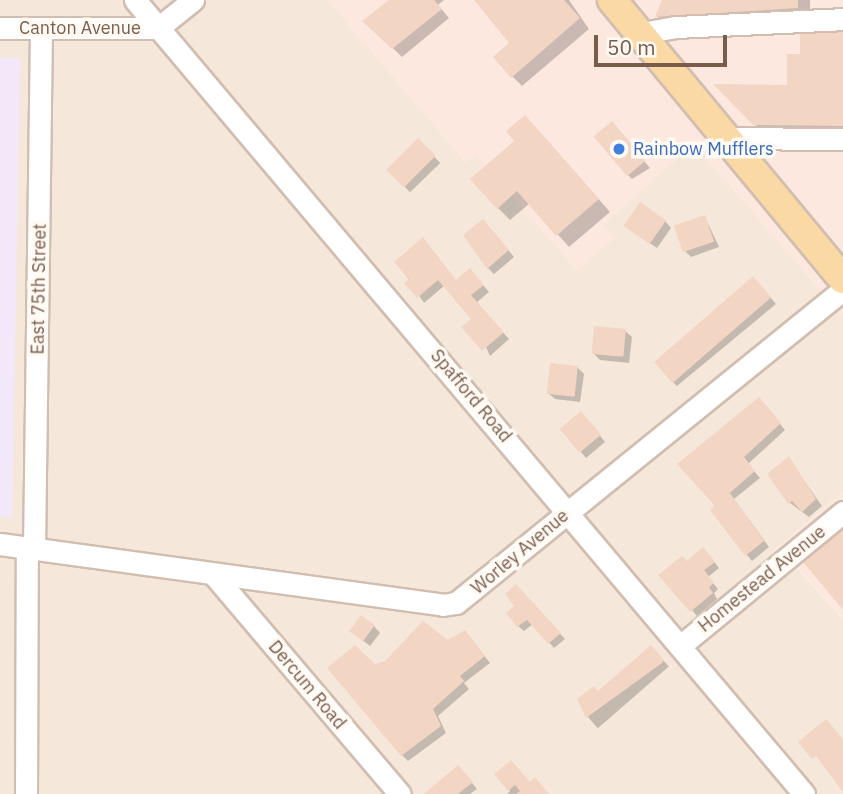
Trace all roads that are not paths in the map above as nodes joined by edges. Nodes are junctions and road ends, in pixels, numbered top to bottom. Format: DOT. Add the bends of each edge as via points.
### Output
graph roads {
  1 [pos="135,0"];
  2 [pos="193,0"];
  3 [pos="618,3"];
  4 [pos="843,19"];
  5 [pos="0,28"];
  6 [pos="41,28"];
  7 [pos="158,28"];
  8 [pos="642,33"];
  9 [pos="724,138"];
  10 [pos="843,139"];
  11 [pos="843,279"];
  12 [pos="843,290"];
  13 [pos="568,512"];
  14 [pos="843,512"];
  15 [pos="0,544"];
  16 [pos="30,549"];
  17 [pos="214,575"];
  18 [pos="680,646"];
  19 [pos="26,794"];
  20 [pos="400,794"];
  21 [pos="804,794"];
  1 -- 7 [label="street, Spafford Road"];
  2 -- 7 [label="street, Canton Avenue"];
  3 -- 8 [label="main road"];
  4 -- 8 [label="street" via="676,27"];
  5 -- 6 [label="street, Canton Avenue"];
  6 -- 7 [label="street, Canton Avenue"];
  6 -- 16 [label="street, East 75th Street"];
  7 -- 13 [label="street, Spafford Road"];
  8 -- 9 [label="main road"];
  9 -- 10 [label="street"];
  9 -- 11 [label="main road"];
  12 -- 13 [label="street, Worley Avenue"];
  13 -- 17 [label="street, Worley Avenue" via="456,603"];
  13 -- 18 [label="street, Spafford Road"];
  14 -- 18 [label="street, Homestead Avenue"];
  15 -- 16 [label="street, Worley Avenue"];
  16 -- 17 [label="street, Worley Avenue"];
  16 -- 19 [label="street, East 75th Street"];
  17 -- 20 [label="street, Dercum Road"];
  18 -- 21 [label="street, Spafford Road"];
}
